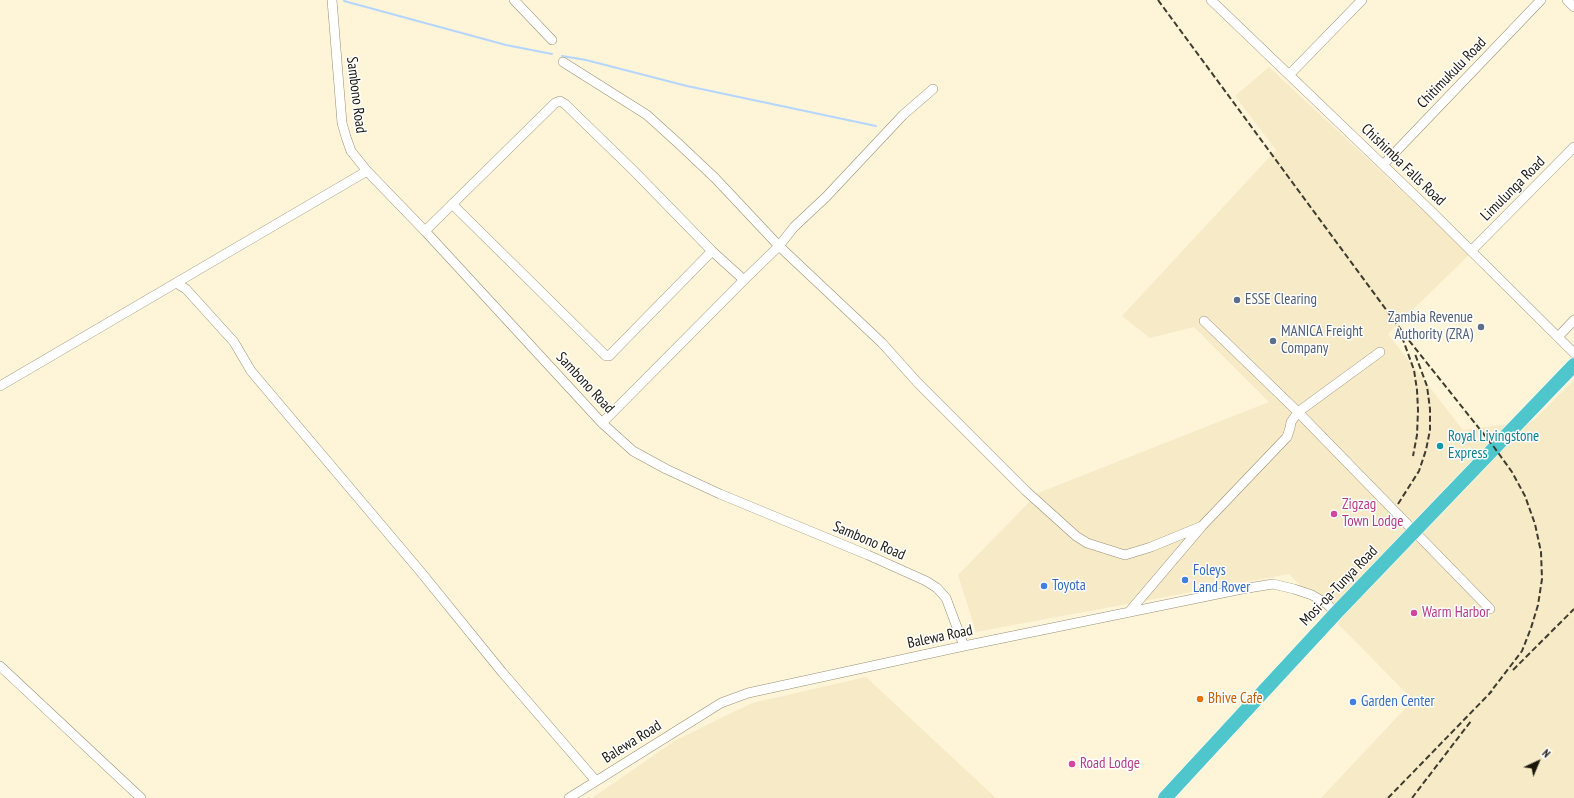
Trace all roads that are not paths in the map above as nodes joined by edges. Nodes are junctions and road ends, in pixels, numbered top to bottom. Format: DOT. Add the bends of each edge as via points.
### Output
graph roads {
  1 [pos="332,0"];
  2 [pos="514,0"];
  3 [pos="1211,0"];
  4 [pos="1362,0"];
  5 [pos="1541,0"];
  6 [pos="1567,0"];
  7 [pos="1574,7"];
  8 [pos="552,40"];
  9 [pos="563,62"];
  10 [pos="1289,75"];
  11 [pos="933,89"];
  12 [pos="1574,147"];
  13 [pos="1383,165"];
  14 [pos="367,171"];
  15 [pos="452,204"];
  16 [pos="425,230"];
  17 [pos="779,246"];
  18 [pos="1471,250"];
  19 [pos="712,251"];
  20 [pos="744,280"];
  21 [pos="176,283"];
  22 [pos="1574,320"];
  23 [pos="1204,321"];
  24 [pos="1558,337"];
  25 [pos="1380,352"];
  26 [pos="1574,353"];
  27 [pos="1574,365"];
  28 [pos="0,386"];
  29 [pos="1298,412"];
  30 [pos="602,423"];
  31 [pos="1202,526"];
  32 [pos="1415,531"];
  33 [pos="1490,608"];
  34 [pos="1129,612"];
  35 [pos="1336,612"];
  36 [pos="964,646"];
  37 [pos="0,666"];
  38 [pos="596,781"];
  39 [pos="141,798"];
  40 [pos="570,798"];
  41 [pos="1165,798"];
  1 -- 14 [label="street, Sambono Road" via="342,123 352,151"];
  2 -- 8 [label="street"];
  3 -- 10 [label="street, Chishimba Falls Road"];
  4 -- 10 [label="street"];
  5 -- 13 [label="street, Chitimukulu Road"];
  6 -- 7 [label="street"];
  9 -- 17 [label="street" via="658,125 715,178"];
  10 -- 13 [label="street, Chishimba Falls Road"];
  11 -- 17 [label="street" via="903,115 826,197 794,227"];
  12 -- 18 [label="street, Limulunga Road"];
  13 -- 18 [label="street, Chishimba Falls Road"];
  14 -- 16 [label="street, Sambono Road"];
  14 -- 21 [label="street"];
  15 -- 16 [label="street"];
  15 -- 19 [label="street" via="555,103 560,101 623,160"];
  15 -- 19 [label="street" via="606,356 609,356"];
  16 -- 30 [label="street, Sambono Road"];
  17 -- 20 [label="street"];
  17 -- 31 [label="street" via="882,343 917,382 1026,491 1076,536 1125,555"];
  18 -- 24 [label="street, Chishimba Falls Road"];
  19 -- 20 [label="street"];
  20 -- 30 [label="street"];
  21 -- 28 [label="street"];
  21 -- 38 [label="street" via="186,289 234,342 251,371"];
  22 -- 24 [label="street"];
  23 -- 29 [label="street"];
  24 -- 26 [label="street, Chishimba Falls Road"];
  25 -- 29 [label="street"];
  27 -- 32 [label="highway, Mosi-oa-Tunya Road"];
  29 -- 31 [label="street" via="1290,422 1287,437"];
  29 -- 32 [label="street"];
  30 -- 36 [label="street, Sambono Road" via="633,451 666,470 926,581 946,598"];
  31 -- 34 [label="street"];
  32 -- 33 [label="street"];
  32 -- 35 [label="highway, Mosi-oa-Tunya Road"];
  34 -- 35 [label="street, Balewa Road" via="1273,584 1312,595"];
  34 -- 36 [label="street, Balewa Road"];
  35 -- 41 [label="highway, Mosi-oa-Tunya Road"];
  36 -- 38 [label="street, Balewa Road" via="748,693 721,703"];
  37 -- 39 [label="street"];
  38 -- 40 [label="street, Balewa Road"];
}
